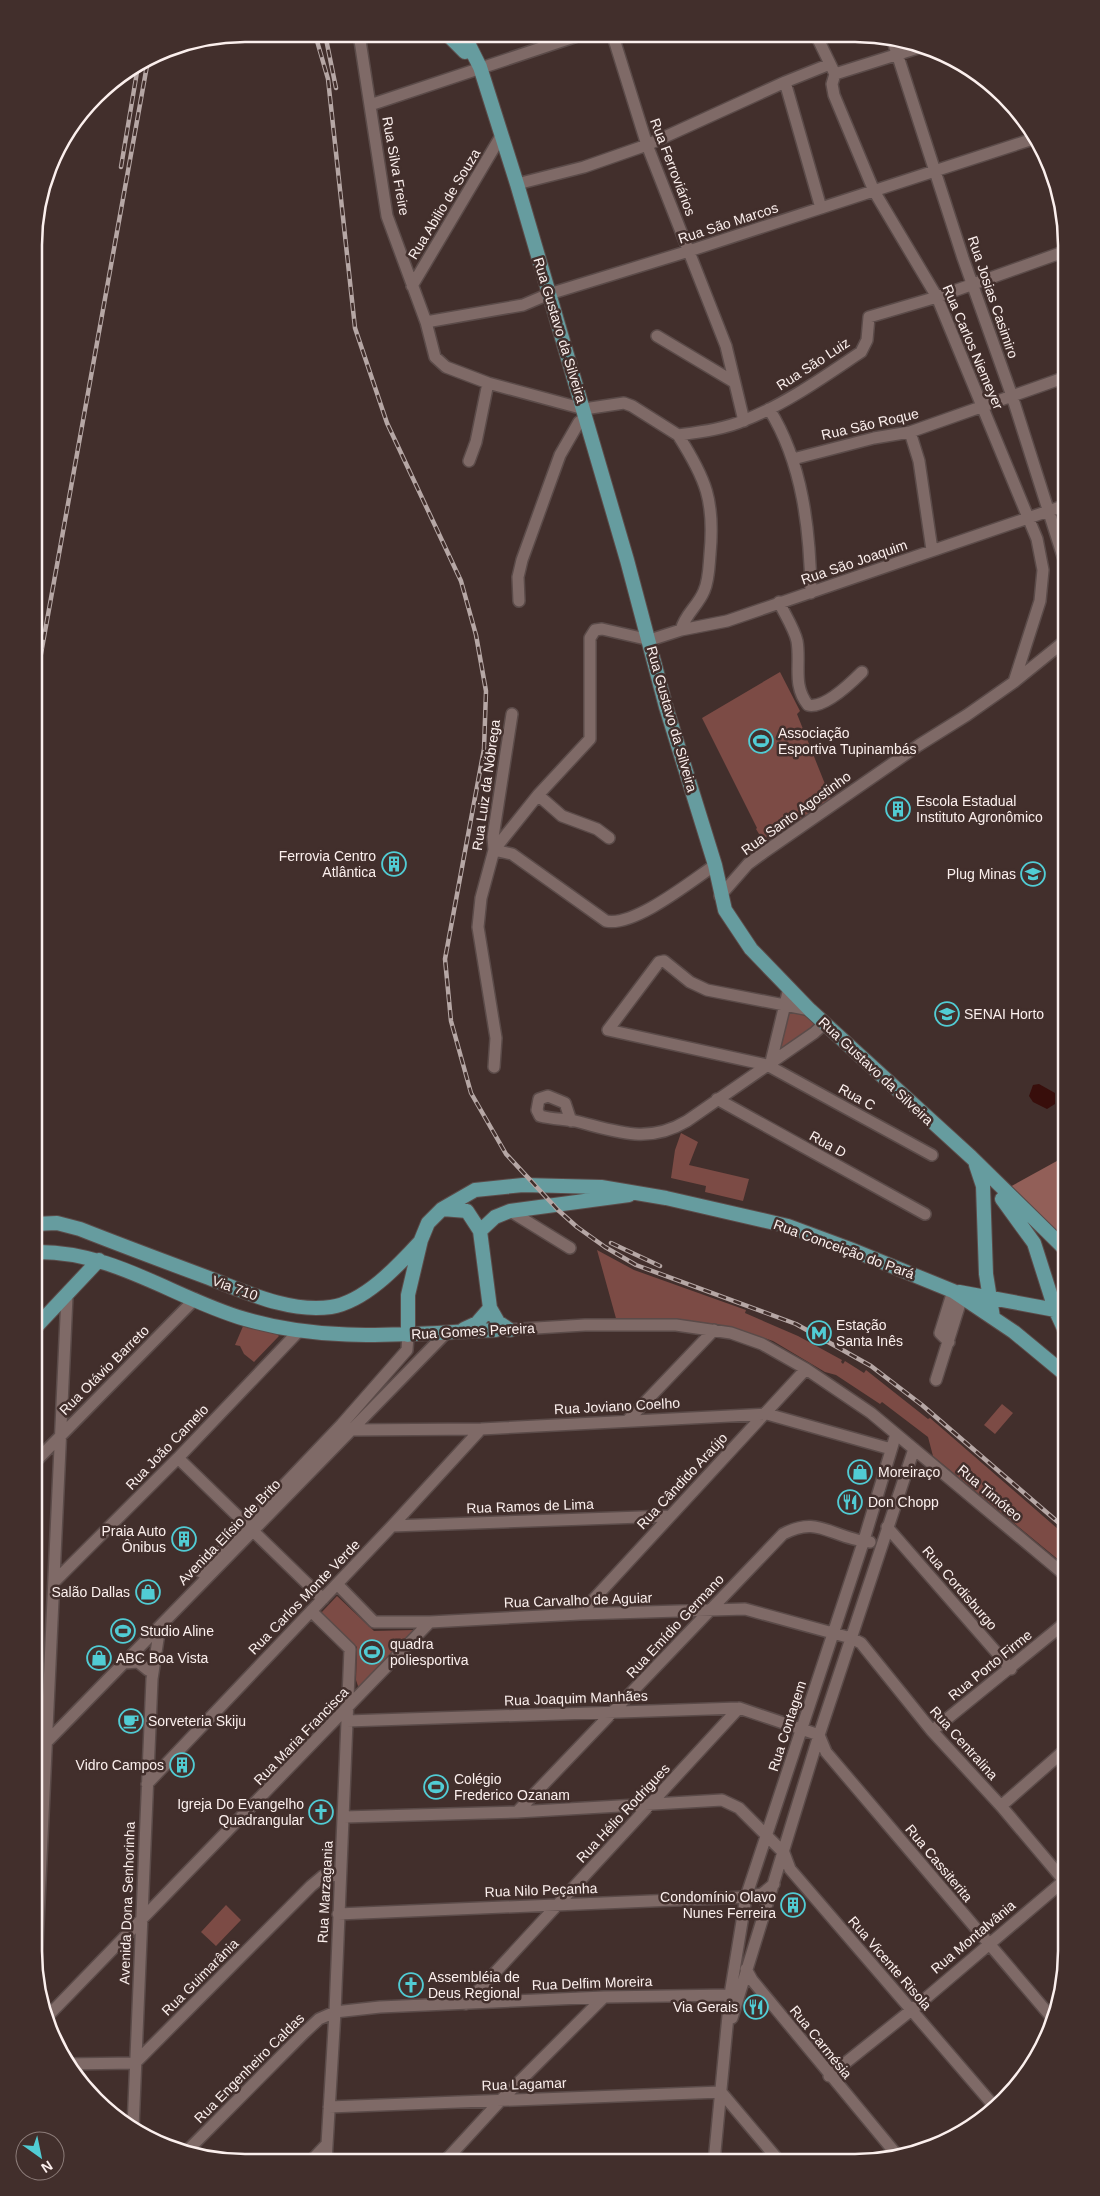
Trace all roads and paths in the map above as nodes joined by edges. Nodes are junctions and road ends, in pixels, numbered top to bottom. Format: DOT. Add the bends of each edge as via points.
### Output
graph roads {
  1 [pos="360,42"];
  2 [pos="455,42"];
  3 [pos="468,42"];
  4 [pos="558,42"];
  5 [pos="615,42"];
  6 [pos="819,42"];
  7 [pos="895,46"];
  8 [pos="910,50"];
  9 [pos="897,54"];
  10 [pos="480,67"];
  11 [pos="832,69"];
  12 [pos="785,82"];
  13 [pos="370,104"];
  14 [pos="501,136"];
  15 [pos="1028,141"];
  16 [pos="647,146"];
  17 [pos="935,171"];
  18 [pos="517,184"];
  19 [pos="874,191"];
  20 [pos="821,208"];
  21 [pos="689,251"];
  22 [pos="1058,254"];
  23 [pos="972,283"];
  24 [pos="412,286"];
  25 [pos="549,294"];
  26 [pos="937,297"];
  27 [pos="426,322"];
  28 [pos="657,336"];
  29 [pos="1058,381"];
  30 [pos="734,382"];
  31 [pos="488,383"];
  32 [pos="1012,396"];
  33 [pos="982,406"];
  34 [pos="769,409"];
  35 [pos="584,414"];
  36 [pos="744,421"];
  37 [pos="910,432"];
  38 [pos="678,435"];
  39 [pos="793,459"];
  40 [pos="469,461"];
  41 [pos="1058,508"];
  42 [pos="1048,511"];
  43 [pos="1027,517"];
  44 [pos="1058,542"];
  45 [pos="932,550"];
  46 [pos="812,593"];
  47 [pos="519,601"];
  48 [pos="779,602"];
  49 [pos="681,630"];
  50 [pos="650,640"];
  51 [pos="1058,646"];
  52 [pos="862,672"];
  53 [pos="1014,682"];
  54 [pos="512,714"];
  55 [pos="538,795"];
  56 [pos="609,838"];
  57 [pos="494,850"];
  58 [pos="715,866"];
  59 [pos="720,896"];
  60 [pos="789,988"];
  61 [pos="785,1006"];
  62 [pos="810,1010"];
  63 [pos="825,1023"];
  64 [pos="769,1064"];
  65 [pos="494,1066"];
  66 [pos="717,1099"];
  67 [pos="572,1121"];
  68 [pos="932,1155"];
  69 [pos="975,1162"];
  70 [pos="640,1192"];
  71 [pos="442,1209"];
  72 [pos="510,1211"];
  73 [pos="924,1214"];
  74 [pos="42,1224"];
  75 [pos="480,1231"];
  76 [pos="421,1240"];
  77 [pos="1058,1242"];
  78 [pos="570,1248"];
  79 [pos="42,1252"];
  80 [pos="99,1260"];
  81 [pos="986,1274"];
  82 [pos="958,1294"];
  83 [pos="66,1296"];
  84 [pos="989,1297"];
  85 [pos="195,1299"];
  86 [pos="1058,1305"];
  87 [pos="490,1308"];
  88 [pos="1058,1310"];
  89 [pos="993,1317"];
  90 [pos="42,1321"];
  91 [pos="503,1330"];
  92 [pos="714,1330"];
  93 [pos="461,1331"];
  94 [pos="298,1332"];
  95 [pos="447,1332"];
  96 [pos="408,1335"];
  97 [pos="806,1369"];
  98 [pos="1058,1369"];
  99 [pos="936,1380"];
  100 [pos="767,1414"];
  101 [pos="628,1420"];
  102 [pos="345,1427"];
  103 [pos="481,1429"];
  104 [pos="896,1434"];
  105 [pos="60,1436"];
  106 [pos="891,1449"];
  107 [pos="914,1449"];
  108 [pos="42,1455"];
  109 [pos="178,1458"];
  110 [pos="669,1516"];
  111 [pos="392,1526"];
  112 [pos="887,1527"];
  113 [pos="249,1528"];
  114 [pos="864,1540"];
  115 [pos="881,1545"];
  116 [pos="1058,1569"];
  117 [pos="55,1581"];
  118 [pos="337,1584"];
  119 [pos="323,1599"];
  120 [pos="311,1611"];
  121 [pos="710,1611"];
  122 [pos="580,1614"];
  123 [pos="430,1622"];
  124 [pos="1058,1629"];
  125 [pos="153,1630"];
  126 [pos="833,1633"];
  127 [pos="851,1638"];
  128 [pos="125,1662"];
  129 [pos="1010,1669"];
  130 [pos="150,1675"];
  131 [pos="740,1708"];
  132 [pos="616,1711"];
  133 [pos="348,1715"];
  134 [pos="802,1729"];
  135 [pos="932,1731"];
  136 [pos="819,1735"];
  137 [pos="47,1737"];
  138 [pos="42,1740"];
  139 [pos="42,1744"];
  140 [pos="1058,1756"];
  141 [pos="147,1784"];
  142 [pos="650,1806"];
  143 [pos="1001,1806"];
  144 [pos="517,1812"];
  145 [pos="344,1817"];
  146 [pos="767,1837"];
  147 [pos="42,1842"];
  148 [pos="784,1853"];
  149 [pos="759,1863"];
  150 [pos="778,1870"];
  151 [pos="1058,1873"];
  152 [pos="340,1875"];
  153 [pos="774,1884"];
  154 [pos="1058,1887"];
  155 [pos="746,1897"];
  156 [pos="559,1904"];
  157 [pos="338,1914"];
  158 [pos="141,1921"];
  159 [pos="740,1938"];
  160 [pos="988,1944"];
  161 [pos="747,1972"];
  162 [pos="730,1995"];
  163 [pos="604,1997"];
  164 [pos="466,2004"];
  165 [pos="911,2010"];
  166 [pos="52,2012"];
  167 [pos="335,2012"];
  168 [pos="1048,2013"];
  169 [pos="727,2031"];
  170 [pos="136,2063"];
  171 [pos="78,2064"];
  172 [pos="829,2076"];
  173 [pos="721,2092"];
  174 [pos="501,2100"];
  175 [pos="990,2101"];
  176 [pos="329,2107"];
  177 [pos="133,2119"];
  178 [pos="326,2145"];
  179 [pos="191,2147"];
  180 [pos="893,2150"];
  181 [pos="318,2154"];
  182 [pos="326,2154"];
  183 [pos="452,2154"];
  184 [pos="715,2154"];
  185 [pos="773,2154"];
  1 -- 13 [label="street, Rua Silva Freire"];
  2 -- 10 [label="main road, Rua Gustavo da Silveira"];
  3 -- 10 [label="main road, Rua Gustavo da Silveira"];
  4 -- 10 [label="street"];
  5 -- 16 [label="street, Rua Ferroviários"];
  6 -- 11 [label="street, Rua Carlos Niemeyer"];
  7 -- 9 [label="street, Rua Josias Casimiro"];
  8 -- 9 [label="street"];
  9 -- 11 [label="street"];
  9 -- 17 [label="street, Rua Josias Casimiro"];
  10 -- 13 [label="street"];
  10 -- 14 [label="main road, Rua Gustavo da Silveira"];
  11 -- 12 [label="street"];
  11 -- 19 [label="street, Rua Carlos Niemeyer" via="834,95"];
  12 -- 16 [label="street"];
  12 -- 20 [label="street"];
  13 -- 24 [label="street, Rua Silva Freire" via="387,216"];
  14 -- 18 [label="main road, Rua Gustavo da Silveira"];
  14 -- 24 [label="street, Rua Abilio de Souza"];
  15 -- 17 [label="street, Rua São Marcos"];
  16 -- 18 [label="street"];
  16 -- 21 [label="street, Rua Ferroviários"];
  17 -- 19 [label="street, Rua São Marcos"];
  17 -- 23 [label="street, Rua Josias Casimiro"];
  18 -- 25 [label="main road, Rua Gustavo da Silveira"];
  19 -- 20 [label="street, Rua São Marcos"];
  19 -- 26 [label="street, Rua Carlos Niemeyer"];
  20 -- 21 [label="street, Rua São Marcos"];
  21 -- 25 [label="street, Rua São Marcos"];
  21 -- 30 [label="street, Rua Ferroviários" via="726,346"];
  22 -- 23 [label="street, Rua São Luiz"];
  23 -- 26 [label="street, Rua São Luiz"];
  23 -- 32 [label="street, Rua Josias Casimiro"];
  24 -- 27 [label="street, Rua Silva Freire"];
  25 -- 27 [label="street, Rua São Marcos" via="523,305"];
  25 -- 35 [label="main road, Rua Gustavo da Silveira"];
  26 -- 33 [label="street, Rua Carlos Niemeyer"];
  26 -- 34 [label="street, Rua São Luiz" via="868,318 867,340 861,352"];
  27 -- 31 [label="street, Rua Silva Freire" via="435,357 446,367"];
  28 -- 30 [label="street"];
  29 -- 32 [label="street, Rua São Roque"];
  30 -- 36 [label="street, Rua Ferroviários"];
  31 -- 35 [label="street"];
  31 -- 40 [label="street"];
  32 -- 33 [label="street, Rua São Roque"];
  32 -- 42 [label="street, Rua Josias Casimiro"];
  33 -- 37 [label="street, Rua São Roque"];
  33 -- 43 [label="street, Rua Carlos Niemeyer"];
  34 -- 36 [label="street, Rua São Luiz"];
  34 -- 39 [label="street"];
  35 -- 38 [label="street" via="624,403"];
  35 -- 47 [label="street" via="560,455 522,560 518,577"];
  35 -- 50 [label="main road, Rua Gustavo da Silveira"];
  36 -- 38 [label="street, Rua São Luiz"];
  37 -- 39 [label="street, Rua São Roque"];
  37 -- 45 [label="street" via="921,469"];
  38 -- 49 [label="street" via="704,482 711,502 712,519 708,578"];
  39 -- 46 [label="street" via="811,553"];
  41 -- 42 [label="street, Rua São Joaquim"];
  42 -- 43 [label="street, Rua São Joaquim"];
  42 -- 44 [label="street, Rua Josias Casimiro"];
  43 -- 45 [label="street, Rua São Joaquim"];
  43 -- 53 [label="street, Rua Carlos Niemeyer" via="1037,539 1043,570 1040,601"];
  45 -- 46 [label="street, Rua São Joaquim"];
  46 -- 48 [label="street, Rua São Joaquim"];
  48 -- 49 [label="street, Rua São Joaquim" via="728,621"];
  48 -- 52 [label="street" via="796,641 800,693 808,705 816,705 844,690"];
  49 -- 50 [label="street, Rua São Joaquim"];
  50 -- 55 [label="street" via="602,629 592,632 590,739"];
  50 -- 58 [label="main road, Rua Gustavo da Silveira" via="666,707"];
  51 -- 53 [label="street, Rua Santo Agostinho"];
  53 -- 59 [label="street, Rua Santo Agostinho" via="762,853"];
  54 -- 57 [label="street, Rua Luiz da Nóbrega" via="493,837"];
  55 -- 56 [label="street" via="562,816 597,829"];
  55 -- 57 [label="street"];
  57 -- 58 [label="street" via="512,854 606,921 614,923 640,914"];
  57 -- 65 [label="street, Rua Luiz da Nóbrega" via="481,898 478,927 496,1038"];
  58 -- 59 [label="main road, Rua Gustavo da Silveira"];
  59 -- 60 [label="main road, Rua Gustavo da Silveira" via="725,910 750,949"];
  60 -- 61 [label="street"];
  60 -- 62 [label="main road, Rua Gustavo da Silveira"];
  61 -- 62 [label="street"];
  61 -- 64 [label="street"];
  61 -- 64 [label="street, Rua C" via="707,990 690,982 664,961 658,962 608,1030"];
  62 -- 63 [label="main road, Rua Gustavo da Silveira"];
  63 -- 64 [label="street"];
  63 -- 69 [label="main road, Rua Gustavo da Silveira"];
  64 -- 66 [label="street"];
  64 -- 68 [label="street, Rua C"];
  66 -- 67 [label="street" via="687,1121 664,1132 625,1134"];
  66 -- 73 [label="street, Rua D"];
  69 -- 77 [label="main road, Rua Gustavo da Silveira"];
  69 -- 81 [label="main road" via="985,1202"];
  69 -- 86 [label="main road" via="1034,1243"];
  70 -- 71 [label="main road, Rua Conceição do Pará" via="602,1186 523,1185 475,1190"];
  70 -- 72 [label="main road"];
  70 -- 82 [label="main road, Rua Conceição do Pará" via="788,1226"];
  71 -- 75 [label="main road" via="467,1211"];
  71 -- 76 [label="main road" via="428,1223"];
  72 -- 75 [label="main road" via="495,1217"];
  72 -- 78 [label="street"];
  74 -- 76 [label="main road, Via 710" via="57,1223 80,1229 277,1303 312,1307 330,1307 347,1302 377,1284"];
  75 -- 87 [label="main road"];
  76 -- 96 [label="main road" via="408,1295"];
  79 -- 80 [label="main road, Rua Gomes Pereira" via="75,1253"];
  80 -- 83 [label="main road"];
  80 -- 85 [label="main road, Rua Gomes Pereira" via="148,1277"];
  81 -- 82 [label="main road"];
  81 -- 84 [label="main road"];
  82 -- 84 [label="main road"];
  82 -- 89 [label="main road, Rua Conceição do Pará"];
  82 -- 99 [label="street" via="940,1333 949,1342"];
  83 -- 90 [label="main road"];
  83 -- 105 [label="street"];
  84 -- 88 [label="main road"];
  84 -- 89 [label="main road"];
  85 -- 94 [label="main road, Rua Gomes Pereira" via="244,1319"];
  85 -- 105 [label="street, Rua Otávio Barreto"];
  87 -- 91 [label="main road"];
  87 -- 93 [label="main road" via="477,1323"];
  89 -- 98 [label="main road, Rua Conceição do Pará"];
  91 -- 92 [label="street, Rua Gomes Pereira" via="585,1325 676,1325"];
  91 -- 93 [label="main road, Rua Gomes Pereira"];
  92 -- 97 [label="street, Rua Gomes Pereira" via="754,1341"];
  92 -- 101 [label="street"];
  93 -- 95 [label="main road, Rua Gomes Pereira"];
  94 -- 96 [label="main road, Rua Gomes Pereira"];
  94 -- 109 [label="street, Rua João Camelo"];
  95 -- 96 [label="main road, Rua Gomes Pereira"];
  95 -- 102 [label="street, Avenida Elísio de Brito"];
  96 -- 102 [label="street, Avenida Elísio de Brito" via="407,1350"];
  97 -- 100 [label="street, Rua Cândido Araújo"];
  97 -- 104 [label="street, Rua Gomes Pereira" via="872,1413"];
  100 -- 101 [label="street, Rua Joviano Coelho"];
  100 -- 106 [label="street, Rua Joviano Coelho"];
  100 -- 110 [label="street, Rua Cândido Araújo"];
  101 -- 103 [label="street, Rua Joviano Coelho"];
  102 -- 103 [label="street, Rua Joviano Coelho"];
  102 -- 113 [label="street, Avenida Elísio de Brito"];
  103 -- 111 [label="street, Rua Carlos Monte Verde"];
  104 -- 106 [label="street, Rua Contagem"];
  104 -- 107 [label="street, Rua Timóteo"];
  105 -- 108 [label="street, Rua Otávio Barreto"];
  105 -- 117 [label="street"];
  106 -- 114 [label="street, Rua Contagem"];
  107 -- 112 [label="street, Rua Contagem"];
  107 -- 116 [label="street, Rua Timóteo"];
  109 -- 113 [label="street"];
  109 -- 117 [label="street, Rua João Camelo"];
  110 -- 111 [label="street, Rua Ramos de Lima"];
  110 -- 122 [label="street, Rua Cândido Araújo"];
  111 -- 118 [label="street, Rua Carlos Monte Verde"];
  112 -- 115 [label="street, Rua Contagem"];
  112 -- 129 [label="street, Rua Cordisburgo"];
  113 -- 119 [label="street"];
  113 -- 125 [label="street, Avenida Elísio de Brito"];
  114 -- 115 [label="street, Rua Emídio Germano"];
  114 -- 121 [label="street, Rua Emídio Germano" via="810,1525 798,1526 783,1534"];
  114 -- 126 [label="street, Rua Contagem"];
  115 -- 127 [label="street, Rua Contagem"];
  117 -- 137 [label="street"];
  118 -- 119 [label="street, Rua Carlos Monte Verde"];
  118 -- 123 [label="street, Rua Carvalho de Aguiar" via="374,1622"];
  119 -- 120 [label="street, Rua Carlos Monte Verde"];
  120 -- 133 [label="street, Rua Marzagania" via="350,1649"];
  120 -- 141 [label="street, Rua Carlos Monte Verde"];
  121 -- 122 [label="street, Rua Carvalho de Aguiar"];
  121 -- 126 [label="street, Rua Carvalho de Aguiar" via="745,1609"];
  121 -- 132 [label="street, Rua Emídio Germano"];
  122 -- 123 [label="street, Rua Carvalho de Aguiar"];
  123 -- 133 [label="street, Rua Maria Francisca"];
  124 -- 129 [label="street, Rua Porto Firme"];
  125 -- 128 [label="street, Avenida Elísio de Brito"];
  125 -- 130 [label="street, Avenida Dona Senhorinha"];
  125 -- 137 [label="street, Avenida Elísio de Brito"];
  126 -- 127 [label="street, Rua Centralina"];
  126 -- 134 [label="street, Rua Contagem"];
  127 -- 135 [label="street, Rua Centralina" via="861,1643"];
  127 -- 136 [label="street, Rua Contagem"];
  128 -- 130 [label="street" via="138,1662"];
  128 -- 137 [label="street, Avenida Elísio de Brito"];
  129 -- 135 [label="street, Rua Porto Firme"];
  130 -- 141 [label="street, Avenida Dona Senhorinha"];
  131 -- 132 [label="street, Rua Joaquim Manhães"];
  131 -- 134 [label="street, Rua Joaquim Manhães"];
  131 -- 142 [label="street, Rua Hélio Rodrigues"];
  132 -- 133 [label="street, Rua Joaquim Manhães"];
  132 -- 144 [label="street, Rua Emídio Germano"];
  133 -- 145 [label="street, Rua Marzagania"];
  133 -- 158 [label="street, Rua Maria Francisca"];
  134 -- 136 [label="street"];
  134 -- 146 [label="street, Rua Contagem"];
  135 -- 143 [label="street, Rua Centralina"];
  136 -- 148 [label="street, Rua Contagem"];
  136 -- 160 [label="street, Rua Cassiterita" via="826,1752"];
  137 -- 138 [label="street, Avenida Elísio de Brito"];
  137 -- 139 [label="street, Avenida Elísio de Brito"];
  137 -- 147 [label="street"];
  140 -- 143 [label="street"];
  141 -- 158 [label="street, Avenida Dona Senhorinha"];
  142 -- 144 [label="street, Rua Vicente Risola"];
  142 -- 146 [label="street, Rua Vicente Risola" via="730,1802"];
  142 -- 156 [label="street, Rua Hélio Rodrigues"];
  143 -- 151 [label="street, Rua Centralina"];
  144 -- 145 [label="street, Rua Vicente Risola"];
  145 -- 152 [label="street, Rua Marzagania"];
  146 -- 148 [label="street, Rua Vicente Risola"];
  146 -- 149 [label="street, Rua Contagem"];
  148 -- 150 [label="street, Rua Contagem"];
  148 -- 165 [label="street, Rua Vicente Risola" via="790,1869"];
  149 -- 150 [label="street" via="768,1870"];
  149 -- 155 [label="street, Rua Contagem"];
  150 -- 153 [label="street, Rua Contagem"];
  152 -- 157 [label="street, Rua Marzagania"];
  152 -- 170 [label="street, Rua Guimarânia" via="323,1876 311,1886"];
  153 -- 155 [label="street, Rua Nilo Peçanha" via="762,1894"];
  153 -- 161 [label="street, Rua Contagem"];
  154 -- 160 [label="street, Rua Montalvânia"];
  155 -- 156 [label="street, Rua Nilo Peçanha"];
  155 -- 159 [label="street, Rua Contagem"];
  156 -- 157 [label="street, Rua Nilo Peçanha"];
  156 -- 164 [label="street, Rua Hélio Rodrigues"];
  157 -- 167 [label="street, Rua Marzagania"];
  158 -- 166 [label="street, Rua Maria Francisca"];
  158 -- 170 [label="street, Avenida Dona Senhorinha"];
  159 -- 161 [label="street, Rua Carmésia"];
  159 -- 162 [label="street, Rua Contagem"];
  160 -- 165 [label="street, Rua Montalvânia"];
  160 -- 168 [label="street, Rua Cassiterita"];
  161 -- 169 [label="street, Rua Contagem"];
  161 -- 172 [label="street, Rua Carmésia"];
  162 -- 163 [label="street, Rua Delfim Moreira"];
  162 -- 169 [label="street, Rua Contagem"];
  163 -- 164 [label="street, Rua Delfim Moreira"];
  163 -- 174 [label="street"];
  164 -- 167 [label="street, Rua Delfim Moreira"];
  165 -- 172 [label="street, Rua Montalvânia"];
  165 -- 175 [label="street, Rua Vicente Risola"];
  167 -- 176 [label="street, Rua Marzagania"];
  167 -- 179 [label="street, Rua Engenheiro Caldas" via="314,2023"];
  169 -- 173 [label="street, Rua Contagem"];
  170 -- 171 [label="street"];
  170 -- 177 [label="street, Avenida Dona Senhorinha"];
  172 -- 180 [label="street, Rua Carmésia"];
  173 -- 174 [label="street, Rua Lagamar"];
  173 -- 184 [label="street, Rua Contagem"];
  173 -- 185 [label="street"];
  174 -- 176 [label="street, Rua Lagamar"];
  174 -- 183 [label="street"];
  176 -- 178 [label="street, Rua Marzagania"];
  178 -- 181 [label="street"];
  178 -- 182 [label="street, Rua Marzagania"];
}
